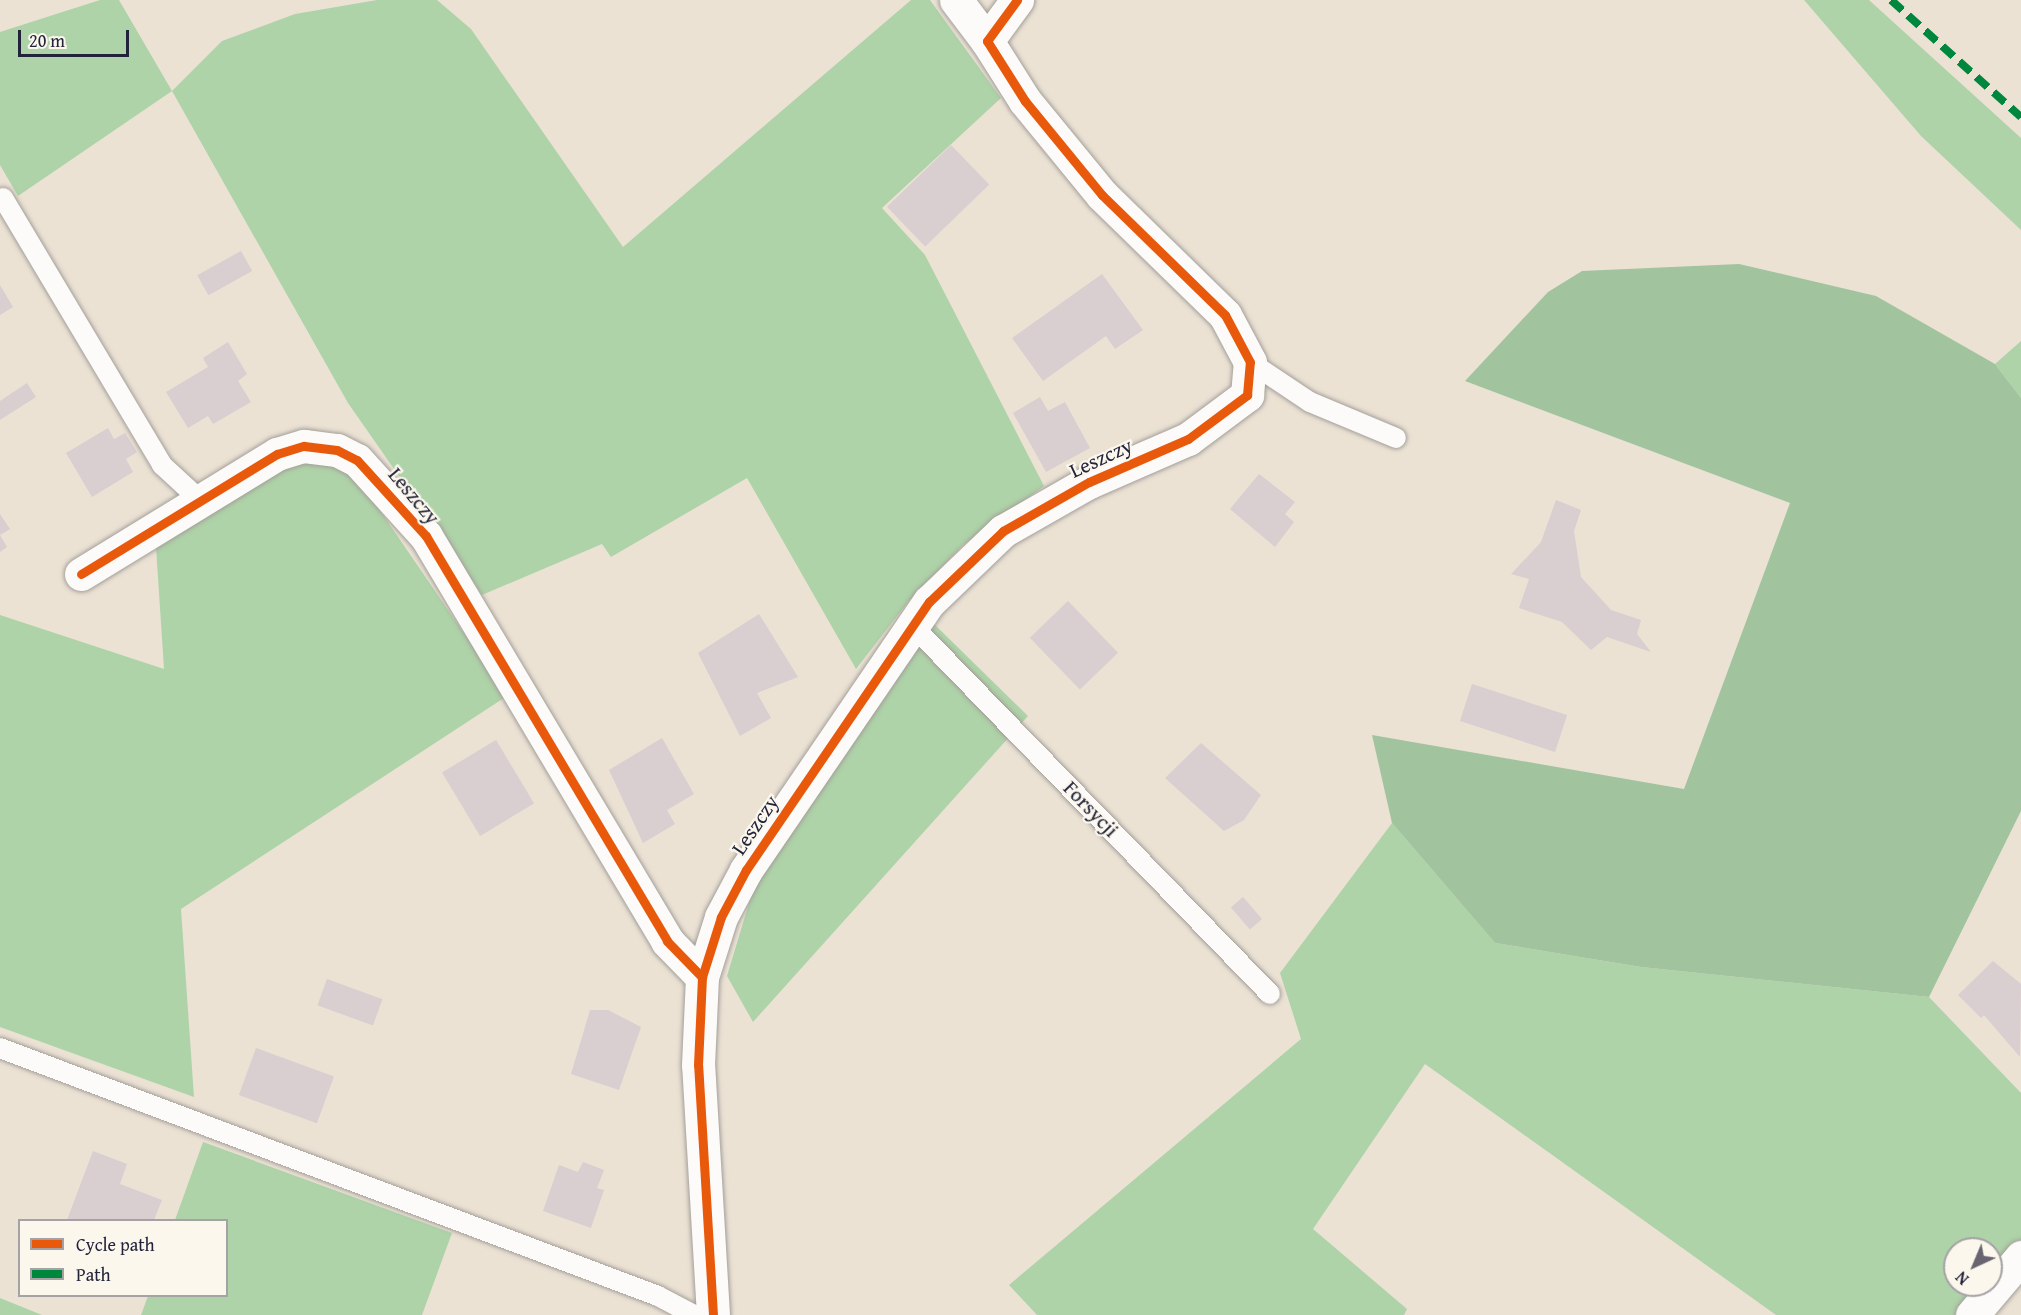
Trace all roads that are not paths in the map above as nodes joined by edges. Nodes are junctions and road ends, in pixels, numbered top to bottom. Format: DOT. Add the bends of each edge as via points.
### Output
graph roads {
  1 [pos="956,0"];
  2 [pos="1017,0"];
  3 [pos="987,41"];
  4 [pos="3,198"];
  5 [pos="1250,362"];
  6 [pos="1396,438"];
  7 [pos="201,501"];
  8 [pos="81,574"];
  9 [pos="912,625"];
  10 [pos="702,977"];
  11 [pos="1270,994"];
  12 [pos="0,1048"];
  13 [pos="2021,1257"];
  14 [pos="694,1315"];
  15 [pos="713,1315"];
  16 [pos="1972,1315"];
  1 -- 3 [label="street"];
  2 -- 3 [label="street"];
  3 -- 5 [label="street" via="1025,101 1102,195 1225,315"];
  4 -- 7 [label="lane" via="162,465"];
  5 -- 6 [label="lane" via="1310,402"];
  5 -- 9 [label="street, Leszczy" via="1246,395 1229,413 1003,531"];
  7 -- 8 [label="street, Leszczy"];
  7 -- 10 [label="street, Leszczy" via="277,454 304,446 337,450 390,491 426,536 667,941"];
  9 -- 10 [label="street, Leszczy" via="746,870 721,917"];
  9 -- 11 [label="lane, Forsycji"];
  10 -- 15 [label="street, Leszczy" via="698,1065"];
  12 -- 14 [label="lane" via="658,1296"];
  13 -- 16 [label="street"];
}
